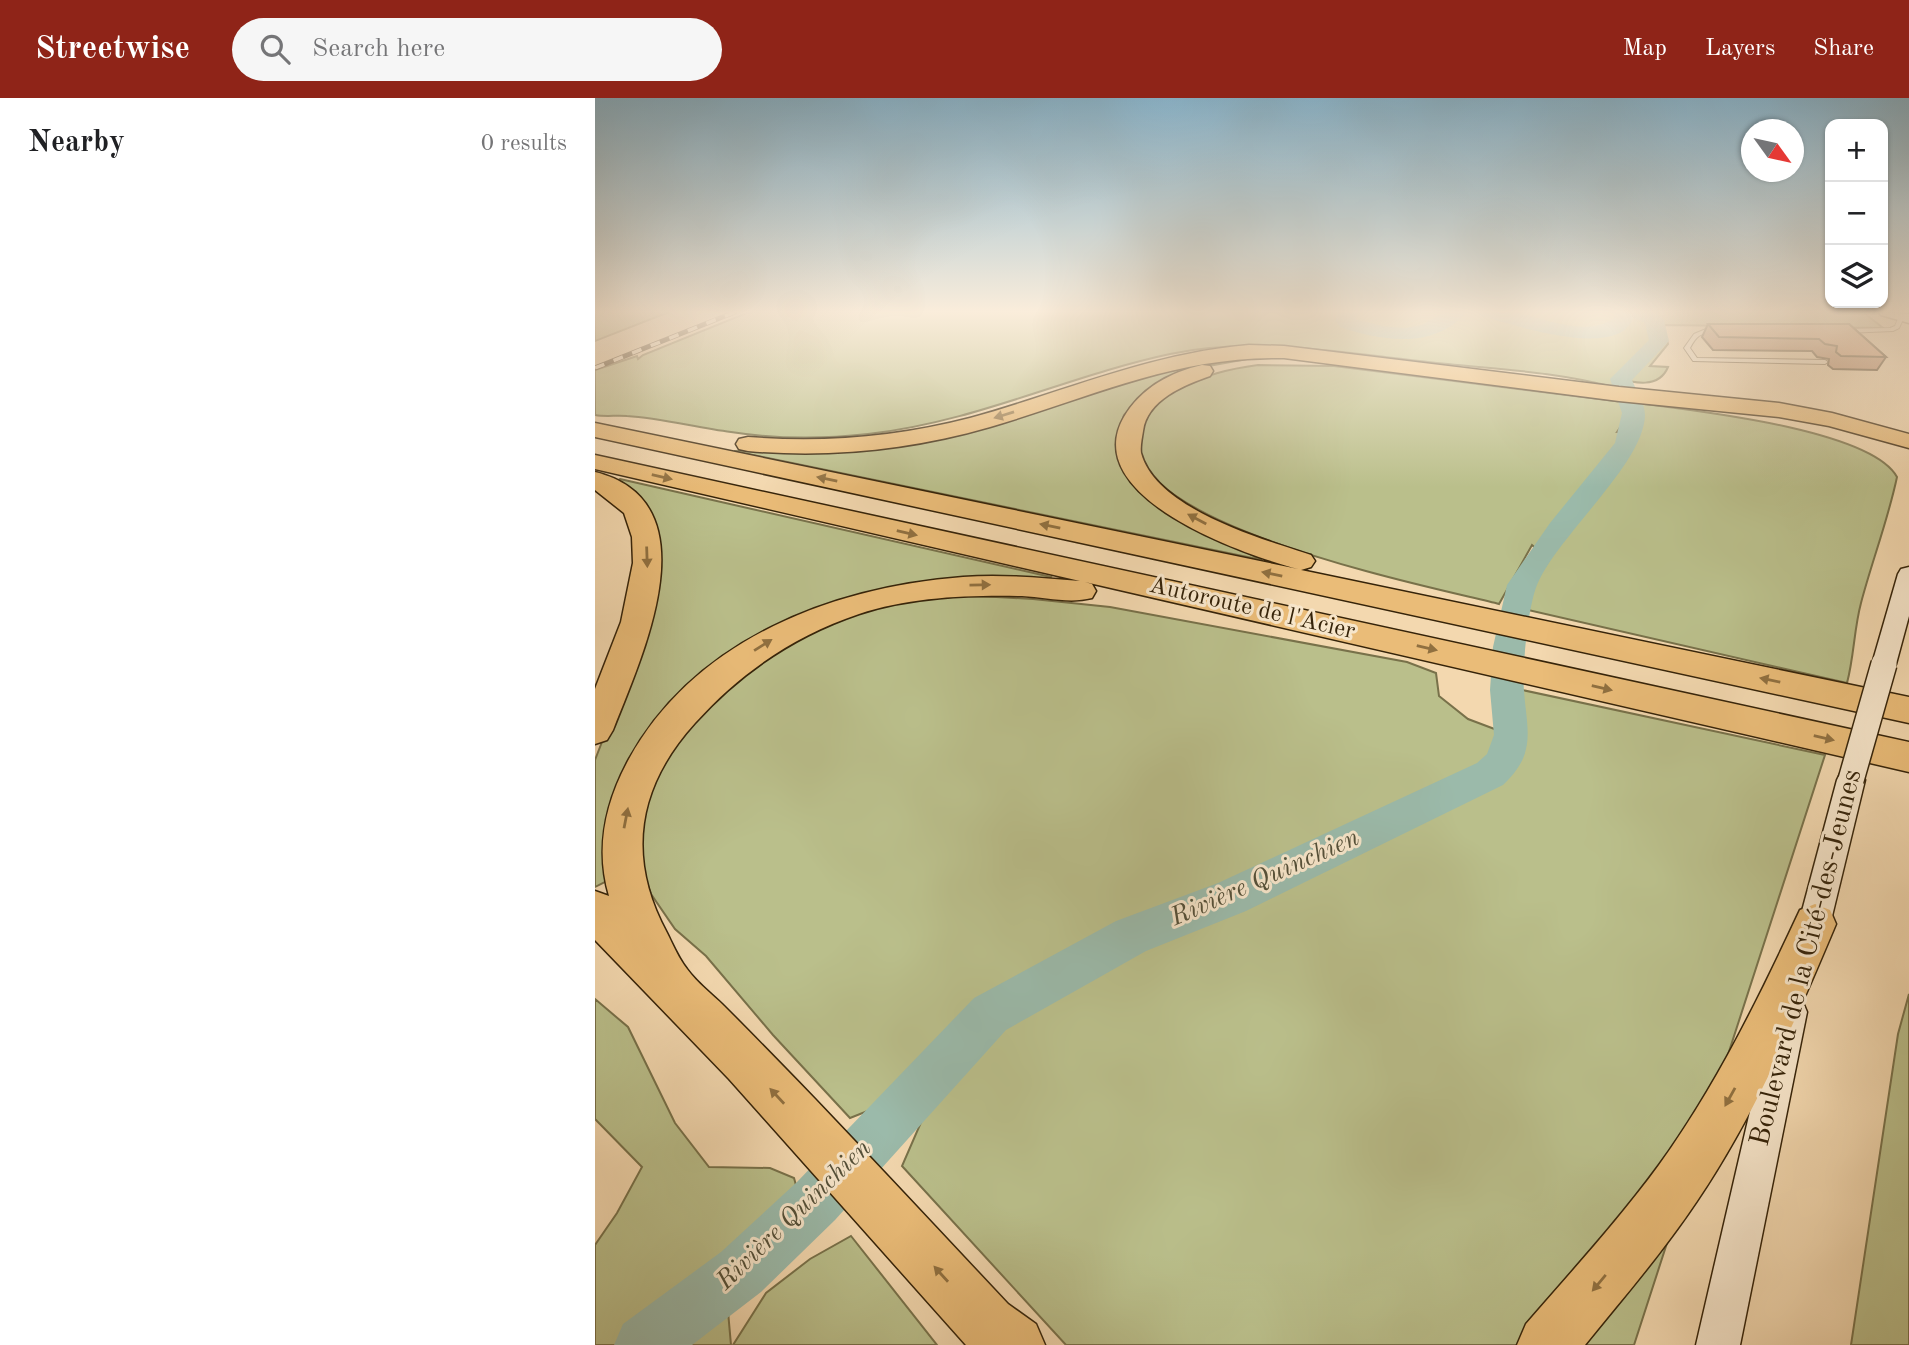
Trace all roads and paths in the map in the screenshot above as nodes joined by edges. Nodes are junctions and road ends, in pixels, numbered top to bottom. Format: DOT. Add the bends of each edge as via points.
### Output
graph roads {
  1 [pos="1145,370"];
  2 [pos="1204,370"];
  3 [pos="1420,370"];
  4 [pos="1707,404"];
  5 [pos="1801,413"];
  6 [pos="1909,417"];
  7 [pos="595,429"];
  8 [pos="1909,441"];
  9 [pos="1909,448"];
  10 [pos="595,462"];
  11 [pos="595,480"];
  12 [pos="1909,574"];
  13 [pos="1242,607"];
  14 [pos="1490,620"];
  15 [pos="1909,710"];
  16 [pos="595,730"];
  17 [pos="1909,757"];
  18 [pos="595,911"];
  19 [pos="1815,924"];
  20 [pos="668,980"];
  21 [pos="1015,1345"];
  22 [pos="1547,1345"];
  23 [pos="1718,1345"];
  1 -- 7 [label="highway, one-way" via="978,423 857,445 770,447"];
  14 -- 2 [label="highway, one-way" via="1224,533 1149,489 1130,460 1128,437 1135,417 1161,390"];
  3 -- 4 [label="highway"];
  4 -- 5 [label="highway"];
  4 -- 9 [label="highway"];
  5 -- 6 [label="highway" via="1871,421"];
  5 -- 8 [label="highway"];
  14 -- 7 [label="highway, Autoroute de l'Acier, one-way"];
  10 -- 13 [label="highway, Autoroute de l'Acier, one-way"];
  11 -- 16 [label="highway, one-way" via="624,498 638,514 647,569 636,622"];
  12 -- 19 [label="main road, Boulevard de la Cité-des-Jeunes, bridge"];
  13 -- 17 [label="highway, Autoroute de l'Acier, one-way"];
  20 -- 13 [label="highway, one-way" via="626,886 622,859 628,808 643,766 675,720 760,646 838,610 887,596 968,585 1044,586"];
  15 -- 14 [label="highway, Autoroute de l'Acier, one-way"];
  18 -- 20 [label="highway"];
  19 -- 22 [label="highway, one-way" via="1775,1016 1710,1134 1653,1218"];
  19 -- 23 [label="main road, Boulevard de la Cité-des-Jeunes" via="1794,995"];
  21 -- 20 [label="highway, one-way" via="987,1325"];
}
